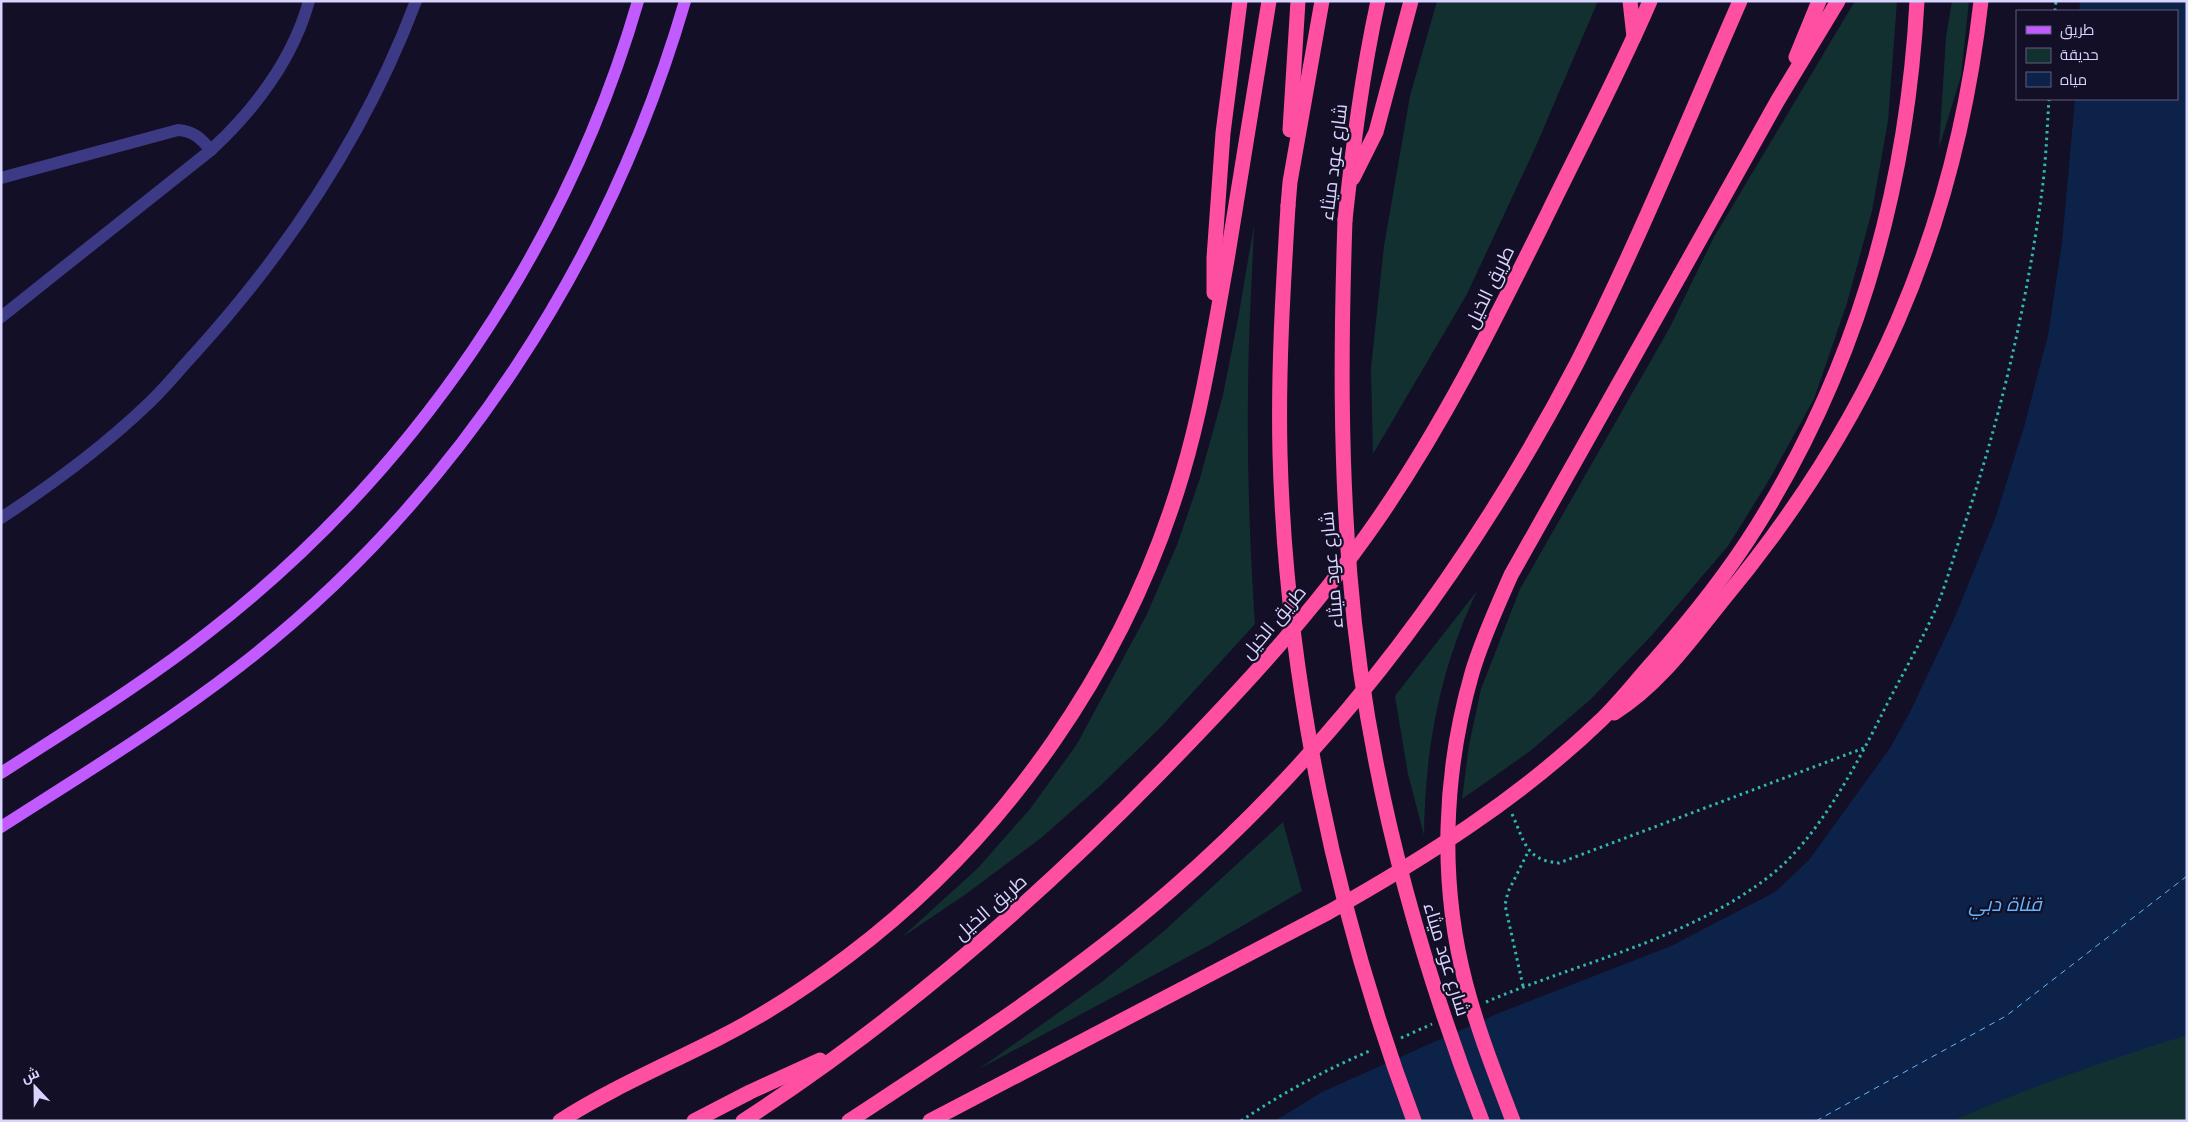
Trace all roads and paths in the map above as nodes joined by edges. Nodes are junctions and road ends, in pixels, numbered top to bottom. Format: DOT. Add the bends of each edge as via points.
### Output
graph roads {
  1 [pos="309,1"];
  2 [pos="416,1"];
  3 [pos="638,1"];
  4 [pos="685,1"];
  5 [pos="1240,1"];
  6 [pos="1269,1"];
  7 [pos="1298,1"];
  8 [pos="1322,1"];
  9 [pos="1378,1"];
  10 [pos="1411,1"];
  11 [pos="1630,1"];
  12 [pos="1650,1"];
  13 [pos="1740,1"];
  14 [pos="1819,1"];
  15 [pos="1838,1"];
  16 [pos="1917,1"];
  17 [pos="1982,1"];
  18 [pos="1634,37"];
  19 [pos="1778,100"];
  20 [pos="2049,100"];
  21 [pos="211,150"];
  22 [pos="1,178"];
  23 [pos="1290,182"];
  24 [pos="1349,186"];
  25 [pos="1,316"];
  26 [pos="1217,316"];
  27 [pos="1,518"];
  28 [pos="1602,720"];
  29 [pos="1865,748"];
  30 [pos="1,773"];
  31 [pos="1506,800"];
  32 [pos="1,827"];
  33 [pos="1529,850"];
  34 [pos="1523,986"];
  35 [pos="1477,1005"];
  36 [pos="1441,1021"];
  37 [pos="1395,1040"];
  38 [pos="1377,1048"];
  39 [pos="845,1050"];
  40 [pos="560,1121"];
  41 [pos="694,1121"];
  42 [pos="743,1121"];
  43 [pos="850,1121"];
  44 [pos="930,1121"];
  45 [pos="1241,1121"];
  46 [pos="1414,1121"];
  47 [pos="1482,1121"];
  48 [pos="1513,1121"];
  1 -- 21 [label="lane" via="278,71 240,121"];
  2 -- 27 [label="lane" via="382,82 356,131 296,227 257,281 148,404 87,457"];
  3 -- 30 [label="main road" via="594,128 546,229 490,325 411,434 321,533 244,603 136,686"];
  4 -- 32 [label="main road" via="639,137 594,237 510,378 442,468 360,558 249,659 197,699"];
  5 -- 26 [label="highway" via="1223,133 1214,272"];
  6 -- 26 [label="highway"];
  7 -- 23 [label="highway"];
  8 -- 23 [label="highway, شارع عود ميثاء"];
  9 -- 24 [label="highway, شارع عود ميثاء" via="1368,45"];
  10 -- 24 [label="highway" via="1376,132"];
  11 -- 18 [label="highway"];
  12 -- 18 [label="highway, طريق الخيل"];
  13 -- 43 [label="highway" via="1620,273 1577,362 1482,525 1428,607 1371,682 1242,824 1172,889 1021,1007"];
  14 -- 19 [label="highway"];
  15 -- 19 [label="highway"];
  16 -- 28 [label="highway" via="1906,123 1891,198 1869,281 1815,422 1756,528 1719,581"];
  17 -- 28 [label="highway" via="1969,90 1933,230 1879,365 1853,415 1811,483 1740,580 1646,690"];
  18 -- 39 [label="highway, طريق الخيل" via="1499,314 1456,394 1377,520 1316,603 1236,695 1088,846 953,966"];
  19 -- 48 [label="highway, bridge" via="1511,575 1472,672 1459,723 1452,775 1449,880 1465,984"];
  20 -- 29 [label="path" via="2042,190 2020,322 1982,472 1937,605"];
  21 -- 22 [label="lane" via="198,136 178,130"];
  21 -- 25 [label="lane"];
  23 -- 46 [label="highway, شارع عود ميثاء, bridge" via="1280,331 1280,456 1288,580 1304,704 1326,826 1356,947"];
  24 -- 47 [label="highway, شارع عود ميثاء, bridge" via="1341,339 1343,457 1350,577 1364,696 1386,813 1415,929 1452,1043"];
  26 -- 40 [label="highway" via="1202,400 1182,476 1152,562 1113,644 1067,722 1013,796 984,831 920,896 850,954 783,1001 719,1038 644,1074"];
  28 -- 31 [label="highway"];
  29 -- 33 [label="path" via="1559,863 1536,859"];
  29 -- 34 [label="path" via="1799,848 1772,874 1688,927"];
  31 -- 33 [label="path"];
  31 -- 44 [label="highway" via="1449,840 1347,902"];
  33 -- 34 [label="path" via="1508,892 1505,906"];
  34 -- 35 [label="path"];
  36 -- 37 [label="path"];
  38 -- 45 [label="path" via="1297,1086"];
  39 -- 41 [label="highway"];
  39 -- 42 [label="highway, طريق الخيل"];
}
